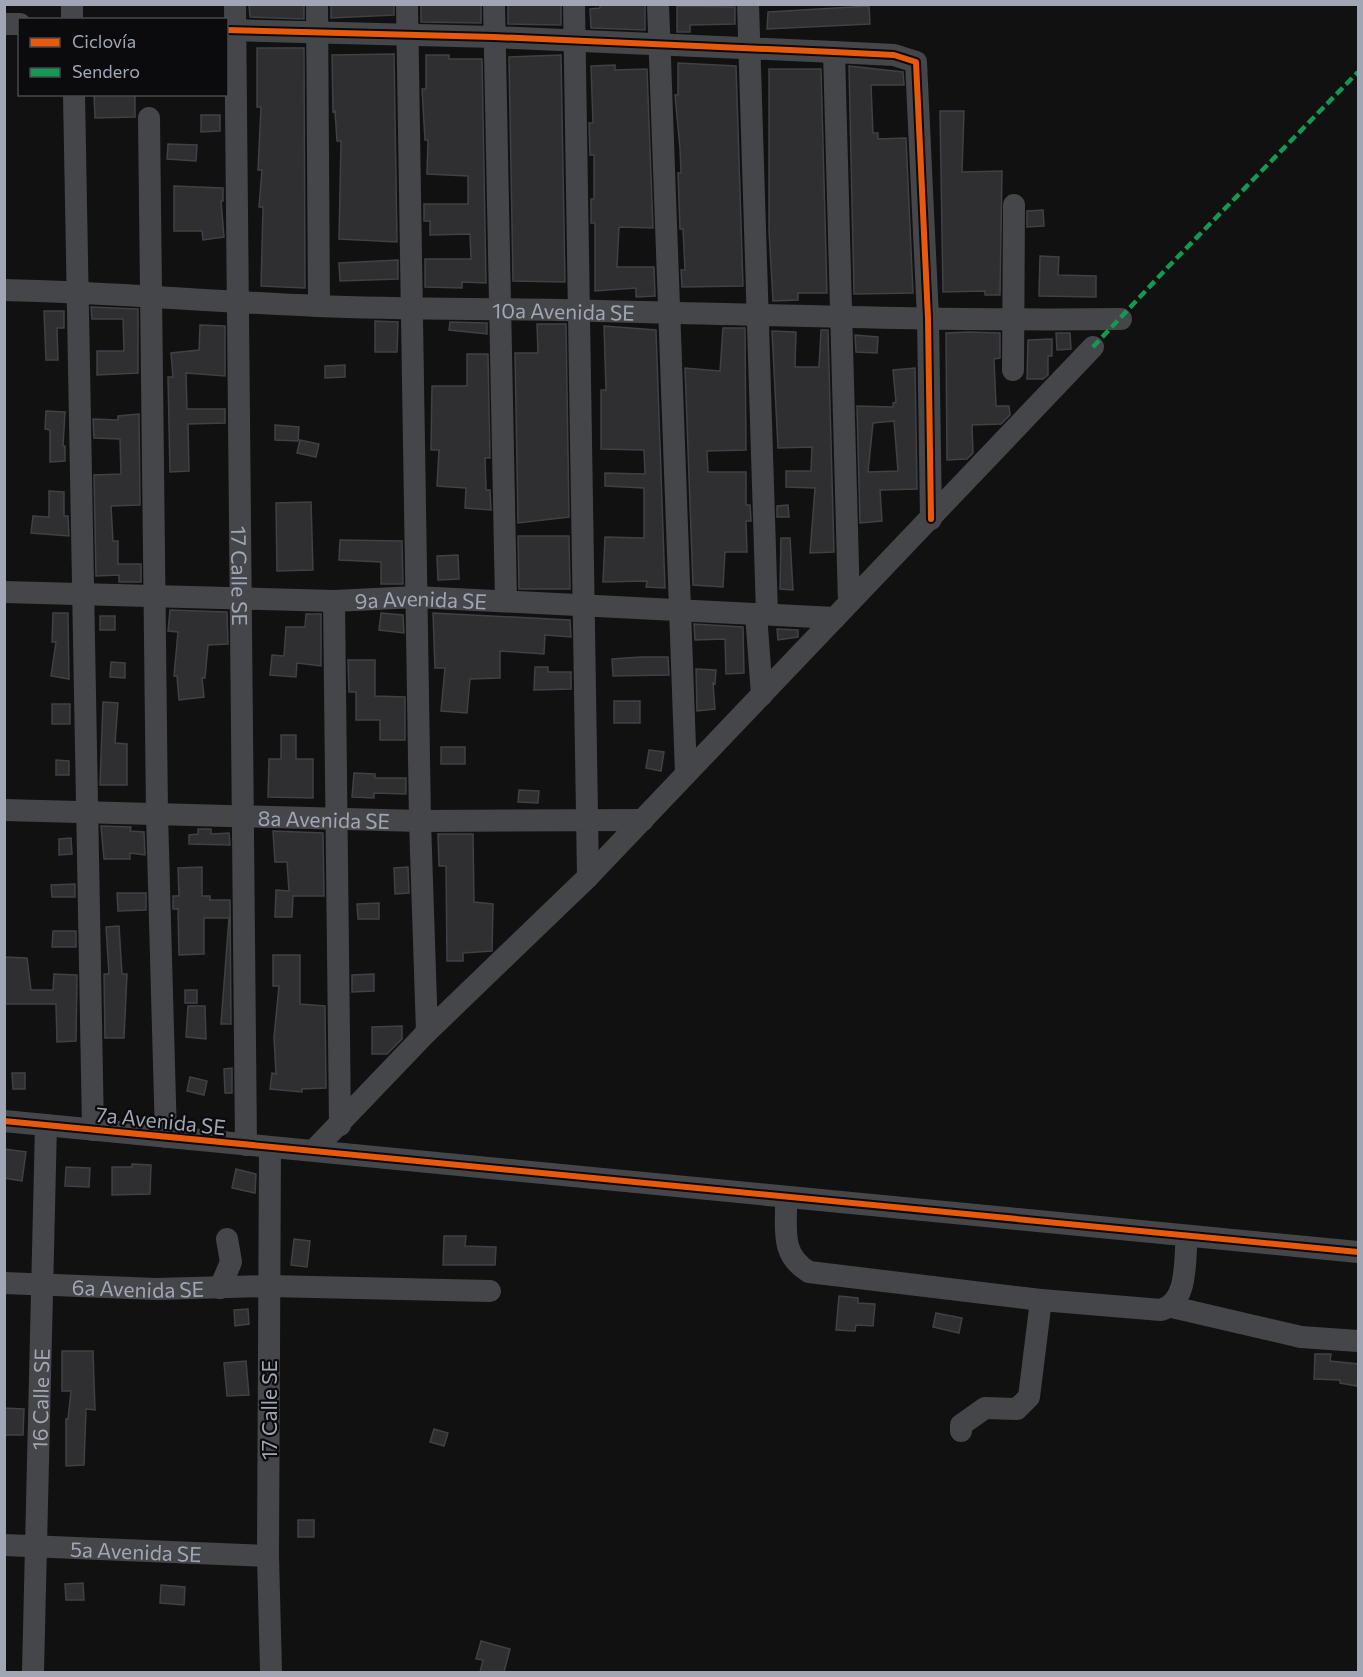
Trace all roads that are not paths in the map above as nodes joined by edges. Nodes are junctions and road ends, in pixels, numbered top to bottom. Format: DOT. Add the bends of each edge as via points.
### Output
graph roads {
  1 [pos="235,4"];
  2 [pos="317,4"];
  3 [pos="407,4"];
  4 [pos="494,4"];
  5 [pos="573,4"];
  6 [pos="658,4"];
  7 [pos="748,4"];
  8 [pos="231,31"];
  9 [pos="318,33"];
  10 [pos="408,35"];
  11 [pos="495,37"];
  12 [pos="574,40"];
  13 [pos="660,44"];
  14 [pos="749,48"];
  15 [pos="834,52"];
  16 [pos="74,96"];
  17 [pos="149,118"];
  18 [pos="1014,205"];
  19 [pos="4,290"];
  20 [pos="78,291"];
  21 [pos="152,297"];
  22 [pos="238,302"];
  23 [pos="319,306"];
  24 [pos="412,309"];
  25 [pos="500,310"];
  26 [pos="579,310"];
  27 [pos="669,312"];
  28 [pos="758,314"];
  29 [pos="841,316"];
  30 [pos="928,318"];
  31 [pos="1121,319"];
  32 [pos="1012,320"];
  33 [pos="1093,347"];
  34 [pos="1013,370"];
  35 [pos="932,519"];
  36 [pos="4,592"];
  37 [pos="83,594"];
  38 [pos="156,596"];
  39 [pos="416,597"];
  40 [pos="240,598"];
  41 [pos="506,600"];
  42 [pos="334,601"];
  43 [pos="584,607"];
  44 [pos="680,610"];
  45 [pos="842,611"];
  46 [pos="761,614"];
  47 [pos="762,695"];
  48 [pos="686,774"];
  49 [pos="4,810"];
  50 [pos="87,812"];
  51 [pos="156,814"];
  52 [pos="243,816"];
  53 [pos="335,818"];
  54 [pos="587,819"];
  55 [pos="643,820"];
  56 [pos="420,821"];
  57 [pos="588,877"];
  58 [pos="427,1032"];
  59 [pos="4,1121"];
  60 [pos="45,1125"];
  61 [pos="340,1125"];
  62 [pos="93,1130"];
  63 [pos="166,1137"];
  64 [pos="246,1145"];
  65 [pos="270,1148"];
  66 [pos="314,1150"];
  67 [pos="786,1197"];
  68 [pos="1187,1236"];
  69 [pos="227,1239"];
  70 [pos="1359,1252"];
  71 [pos="4,1283"];
  72 [pos="41,1284"];
  73 [pos="269,1286"];
  74 [pos="220,1288"];
  75 [pos="490,1291"];
  76 [pos="1041,1299"];
  77 [pos="1172,1307"];
  78 [pos="1359,1341"];
  79 [pos="961,1431"];
  80 [pos="4,1545"];
  81 [pos="37,1546"];
  82 [pos="268,1556"];
  83 [pos="33,1672"];
  84 [pos="270,1672"];
  1 -- 8 [label="street, 17 Calle SE"];
  2 -- 9 [label="street"];
  3 -- 10 [label="street"];
  4 -- 11 [label="street"];
  5 -- 12 [label="street"];
  6 -- 13 [label="street"];
  7 -- 14 [label="street"];
  8 -- 9 [label="street"];
  8 -- 22 [label="street, 17 Calle SE"];
  9 -- 10 [label="street"];
  9 -- 23 [label="street"];
  10 -- 11 [label="street"];
  10 -- 24 [label="street"];
  11 -- 12 [label="street"];
  11 -- 25 [label="street"];
  12 -- 13 [label="street"];
  12 -- 26 [label="street"];
  13 -- 14 [label="street"];
  13 -- 27 [label="street"];
  14 -- 15 [label="street"];
  14 -- 28 [label="street"];
  15 -- 29 [label="street"];
  15 -- 30 [label="street" via="894,55 916,62"];
  16 -- 20 [label="street"];
  17 -- 21 [label="street"];
  18 -- 32 [label="street"];
  19 -- 20 [label="street, 10a Avenida SE"];
  20 -- 21 [label="street, 10a Avenida SE"];
  20 -- 37 [label="street"];
  21 -- 22 [label="street, 10a Avenida SE"];
  21 -- 38 [label="street"];
  22 -- 23 [label="street, 10a Avenida SE"];
  22 -- 40 [label="street, 17 Calle SE"];
  23 -- 24 [label="street, 10a Avenida SE"];
  24 -- 25 [label="street, 10a Avenida SE"];
  24 -- 39 [label="street"];
  25 -- 26 [label="street, 10a Avenida SE"];
  25 -- 41 [label="street"];
  26 -- 27 [label="street, 10a Avenida SE"];
  26 -- 43 [label="street"];
  27 -- 28 [label="street, 10a Avenida SE"];
  27 -- 44 [label="street"];
  28 -- 29 [label="street, 10a Avenida SE"];
  28 -- 46 [label="street"];
  29 -- 30 [label="street, 10a Avenida SE"];
  29 -- 45 [label="street"];
  30 -- 32 [label="street, 10a Avenida SE"];
  30 -- 35 [label="street"];
  31 -- 32 [label="street, 10a Avenida SE"];
  32 -- 34 [label="street"];
  33 -- 35 [label="street"];
  35 -- 45 [label="street"];
  36 -- 37 [label="street, 9a Avenida SE"];
  37 -- 38 [label="street, 9a Avenida SE"];
  37 -- 50 [label="street"];
  38 -- 40 [label="street, 9a Avenida SE"];
  38 -- 51 [label="street"];
  39 -- 41 [label="street, 9a Avenida SE"];
  39 -- 42 [label="street, 9a Avenida SE"];
  39 -- 56 [label="street"];
  40 -- 42 [label="street, 9a Avenida SE"];
  40 -- 52 [label="street, 17 Calle SE"];
  41 -- 43 [label="street, 9a Avenida SE"];
  42 -- 53 [label="street"];
  43 -- 44 [label="street, 9a Avenida SE"];
  43 -- 54 [label="street"];
  44 -- 46 [label="street, 9a Avenida SE"];
  44 -- 48 [label="street"];
  45 -- 46 [label="street, 9a Avenida SE"];
  45 -- 47 [label="street"];
  46 -- 47 [label="street"];
  47 -- 48 [label="street"];
  48 -- 55 [label="street"];
  49 -- 50 [label="street, 8a Avenida SE"];
  50 -- 51 [label="street, 8a Avenida SE"];
  50 -- 62 [label="street"];
  51 -- 52 [label="street, 8a Avenida SE"];
  51 -- 63 [label="street"];
  52 -- 53 [label="street, 8a Avenida SE"];
  52 -- 64 [label="street, 17 Calle SE"];
  53 -- 56 [label="street, 8a Avenida SE"];
  53 -- 61 [label="street"];
  54 -- 55 [label="street, 8a Avenida SE"];
  54 -- 56 [label="street, 8a Avenida SE"];
  54 -- 57 [label="street"];
  55 -- 57 [label="street"];
  56 -- 58 [label="street"];
  57 -- 58 [label="street"];
  58 -- 61 [label="street"];
  59 -- 60 [label="street, 7a Avenida SE"];
  60 -- 62 [label="street, 7a Avenida SE"];
  60 -- 72 [label="street, 16 Calle SE"];
  61 -- 66 [label="street"];
  62 -- 63 [label="street, 7a Avenida SE"];
  63 -- 64 [label="street, 7a Avenida SE"];
  64 -- 65 [label="street, 7a Avenida SE"];
  65 -- 66 [label="street, 7a Avenida SE"];
  65 -- 73 [label="street, 17 Calle SE"];
  66 -- 67 [label="street, 7a Avenida SE"];
  67 -- 68 [label="street, 7a Avenida SE"];
  67 -- 76 [label="street" via="787,1250 809,1272"];
  68 -- 70 [label="street, 7a Avenida SE"];
  68 -- 77 [label="street" via="1180,1295"];
  69 -- 74 [label="street" via="231,1262"];
  71 -- 72 [label="street, 6a Avenida SE"];
  72 -- 74 [label="street, 6a Avenida SE"];
  72 -- 81 [label="street, 16 Calle SE"];
  73 -- 74 [label="street, 6a Avenida SE"];
  73 -- 75 [label="street, 6a Avenida SE"];
  73 -- 82 [label="street, 17 Calle SE"];
  76 -- 77 [label="street" via="1161,1310"];
  76 -- 79 [label="street" via="1029,1397 1017,1409 985,1408 961,1425"];
  77 -- 78 [label="street" via="1301,1337"];
  80 -- 81 [label="street, 5a Avenida SE"];
  81 -- 82 [label="street, 5a Avenida SE"];
  81 -- 83 [label="street, 16 Calle SE"];
  82 -- 84 [label="street, 17 Calle SE"];
}
